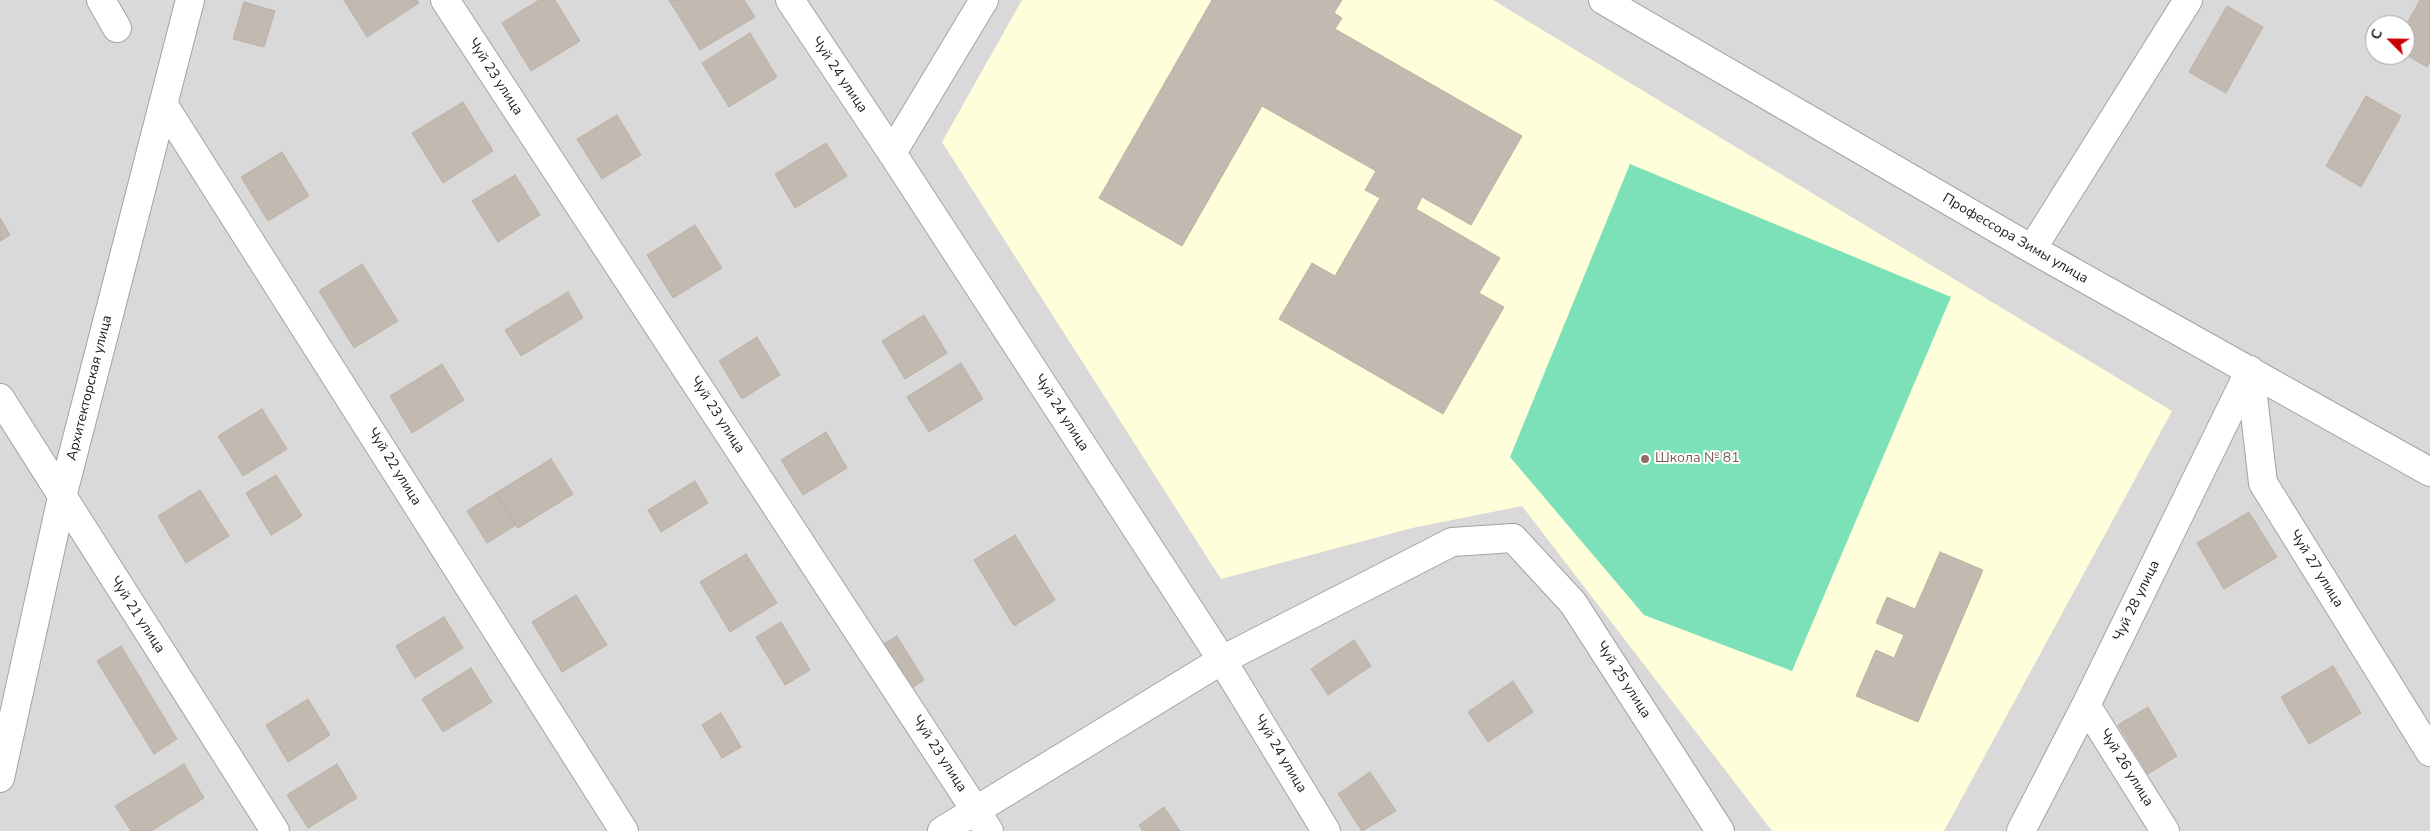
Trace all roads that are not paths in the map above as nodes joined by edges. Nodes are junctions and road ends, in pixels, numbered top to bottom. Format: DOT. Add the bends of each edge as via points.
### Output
graph roads {
  1 [pos="101,0"];
  2 [pos="190,0"];
  3 [pos="445,0"];
  4 [pos="790,0"];
  5 [pos="984,0"];
  6 [pos="1603,0"];
  7 [pos="2188,0"];
  8 [pos="117,28"];
  9 [pos="163,104"];
  10 [pos="892,153"];
  11 [pos="2032,249"];
  12 [pos="2250,370"];
  13 [pos="0,398"];
  14 [pos="2430,472"];
  15 [pos="62,497"];
  16 [pos="1222,660"];
  17 [pos="2086,704"];
  18 [pos="2430,752"];
  19 [pos="0,778"];
  20 [pos="982,820"];
  21 [pos="275,831"];
  22 [pos="624,831"];
  23 [pos="942,831"];
  24 [pos="1326,831"];
  25 [pos="1720,831"];
  26 [pos="2021,831"];
  27 [pos="2164,831"];
  1 -- 8 [label="street"];
  2 -- 9 [label="street, Архитекторская улица"];
  3 -- 20 [label="street, Чуй 23 улица"];
  4 -- 10 [label="street, Чуй 24 улица"];
  5 -- 10 [label="street"];
  6 -- 11 [label="street, Профессора Зимы улица"];
  7 -- 11 [label="street"];
  9 -- 15 [label="street, Архитекторская улица"];
  9 -- 22 [label="street, Чуй 22 улица"];
  10 -- 16 [label="street, Чуй 24 улица"];
  11 -- 12 [label="street, Профессора Зимы улица"];
  12 -- 14 [label="street, Профессора Зимы улица"];
  12 -- 17 [label="street, Чуй 28 улица"];
  12 -- 18 [label="street, Чуй 27 улица" via="2263,483"];
  13 -- 15 [label="street, Чуй 21 улица"];
  15 -- 19 [label="street, Архитекторская улица"];
  15 -- 21 [label="street, Чуй 21 улица"];
  16 -- 20 [label="street"];
  16 -- 24 [label="street, Чуй 24 улица"];
  16 -- 25 [label="street, Чуй 25 улица" via="1452,542 1513,538 1573,603"];
  17 -- 26 [label="street, Чуй 28 улица"];
  17 -- 27 [label="street, Чуй 26 улица"];
  20 -- 23 [label="street"];
}
